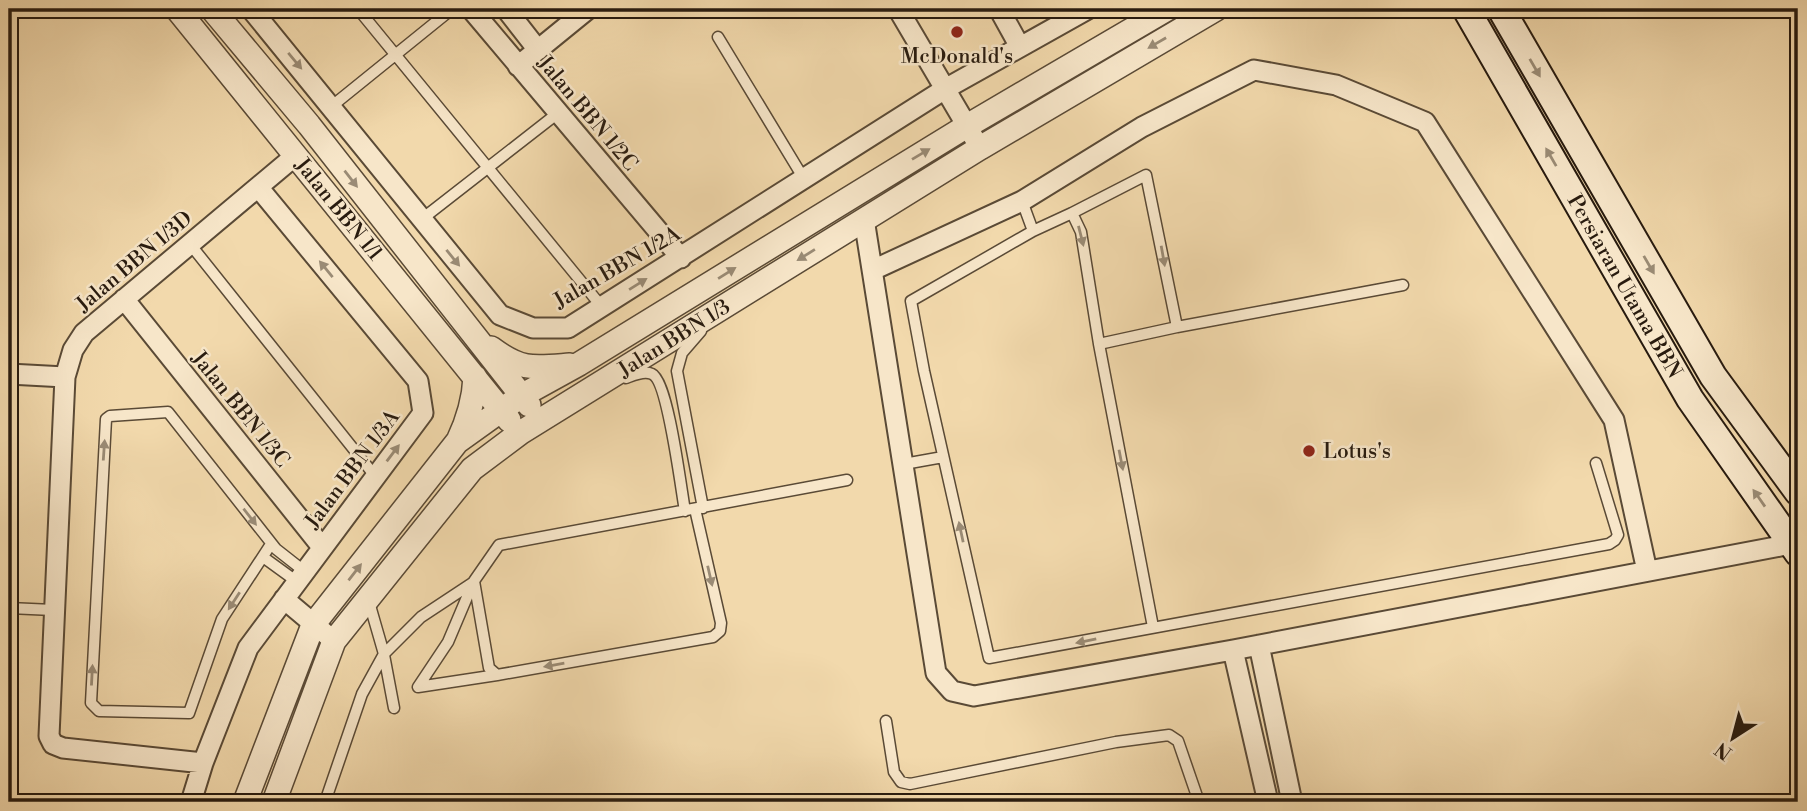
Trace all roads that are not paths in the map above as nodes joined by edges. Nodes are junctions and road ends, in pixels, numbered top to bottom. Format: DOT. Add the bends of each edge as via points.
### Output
graph roads {
  1 [pos="177,9"];
  2 [pos="212,9"];
  3 [pos="251,9"];
  4 [pos="358,9"];
  5 [pos="452,9"];
  6 [pos="471,9"];
  7 [pos="506,9"];
  8 [pos="588,9"];
  9 [pos="898,9"];
  10 [pos="999,9"];
  11 [pos="1088,9"];
  12 [pos="1167,9"];
  13 [pos="1216,9"];
  14 [pos="1451,9"];
  15 [pos="1506,14"];
  16 [pos="1070,15"];
  17 [pos="1471,18"];
  18 [pos="718,37"];
  19 [pos="1020,47"];
  20 [pos="538,50"];
  21 [pos="396,55"];
  22 [pos="518,66"];
  23 [pos="945,89"];
  24 [pos="332,107"];
  25 [pos="558,113"];
  26 [pos="309,125"];
  27 [pos="967,126"];
  28 [pos="980,148"];
  29 [pos="295,156"];
  30 [pos="487,168"];
  31 [pos="805,179"];
  32 [pos="258,187"];
  33 [pos="1022,201"];
  34 [pos="1072,213"];
  35 [pos="422,219"];
  36 [pos="864,219"];
  37 [pos="1033,231"];
  38 [pos="787,235"];
  39 [pos="190,244"];
  40 [pos="681,258"];
  41 [pos="873,270"];
  42 [pos="1404,285"];
  43 [pos="124,299"];
  44 [pos="725,306"];
  45 [pos="602,307"];
  46 [pos="1177,327"];
  47 [pos="477,338"];
  48 [pos="1099,344"];
  49 [pos="579,364"];
  50 [pos="9,374"];
  51 [pos="65,377"];
  52 [pos="475,377"];
  53 [pos="586,393"];
  54 [pos="521,396"];
  55 [pos="500,409"];
  56 [pos="542,420"];
  57 [pos="520,433"];
  58 [pos="457,442"];
  59 [pos="943,457"];
  60 [pos="1595,463"];
  61 [pos="904,464"];
  62 [pos="376,476"];
  63 [pos="848,480"];
  64 [pos="1798,492"];
  65 [pos="694,509"];
  66 [pos="271,544"];
  67 [pos="322,547"];
  68 [pos="1795,549"];
  69 [pos="263,557"];
  70 [pos="1647,571"];
  71 [pos="300,576"];
  72 [pos="474,581"];
  73 [pos="284,599"];
  74 [pos="368,599"];
  75 [pos="9,608"];
  76 [pos="53,610"];
  77 [pos="313,625"];
  78 [pos="1153,627"];
  79 [pos="334,640"];
  80 [pos="1259,645"];
  81 [pos="1233,650"];
  82 [pos="384,654"];
  83 [pos="497,675"];
  84 [pos="394,708"];
  85 [pos="886,720"];
  86 [pos="203,763"];
  87 [pos="279,797"];
  88 [pos="191,802"];
  89 [pos="245,802"];
  90 [pos="325,802"];
  91 [pos="1199,802"];
  92 [pos="1268,802"];
  93 [pos="1292,802"];
  1 -- 29 [label="street, Jalan BBN 1/1"];
  2 -- 26 [label="street, Jalan BBN 1/1"];
  3 -- 24 [label="street, Jalan BBN 1/2A, one-way"];
  4 -- 21 [label="lane"];
  5 -- 21 [label="lane"];
  6 -- 22 [label="street"];
  7 -- 20 [label="street"];
  8 -- 20 [label="street, Jalan BBN 1/2C"];
  9 -- 23 [label="street"];
  10 -- 19 [label="street"];
  11 -- 16 [label="street, Jalan BBN 1/2A"];
  12 -- 27 [label="street, Jalan BBN 1/3"];
  13 -- 28 [label="street, Jalan BBN 1/3, one-way"];
  14 -- 17 [label="main road"];
  15 -- 64 [label="main road, Persiaran Utama BBN, one-way" via="1713,376"];
  16 -- 19 [label="street, Jalan BBN 1/2A"];
  68 -- 17 [label="main road, Persiaran Utama BBN, one-way" via="1690,399"];
  18 -- 31 [label="lane"];
  19 -- 23 [label="street, Jalan BBN 1/2A"];
  20 -- 22 [label="street, Jalan BBN 1/2C"];
  21 -- 24 [label="lane"];
  21 -- 30 [label="lane"];
  22 -- 25 [label="street, Jalan BBN 1/2C"];
  23 -- 27 [label="street"];
  23 -- 31 [label="street, Jalan BBN 1/2A"];
  24 -- 26 [label="street"];
  24 -- 35 [label="street, Jalan BBN 1/2A"];
  25 -- 30 [label="lane"];
  25 -- 40 [label="street, Jalan BBN 1/2C"];
  26 -- 47 [label="street, Jalan BBN 1/1, one-way"];
  27 -- 28 [label="street"];
  38 -- 27 [label="street, Jalan BBN 1/3, one-way"];
  28 -- 36 [label="street, Jalan BBN 1/3"];
  29 -- 32 [label="street, Jalan BBN 1/3D"];
  29 -- 52 [label="street, Jalan BBN 1/1"];
  30 -- 35 [label="lane"];
  30 -- 45 [label="lane"];
  31 -- 40 [label="street, Jalan BBN 1/2A"];
  32 -- 39 [label="street, Jalan BBN 1/3D"];
  62 -- 32 [label="street, Jalan BBN 1/3A, one-way" via="423,413 418,381"];
  33 -- 37 [label="lane"];
  33 -- 41 [label="street"];
  33 -- 70 [label="street" via="1142,127 1254,70 1336,85 1425,122 1614,420"];
  34 -- 37 [label="lane"];
  34 -- 46 [label="lane, one-way" via="1146,174"];
  34 -- 48 [label="lane, one-way" via="1081,232"];
  35 -- 45 [label="street, Jalan BBN 1/2A, one-way" via="500,315 533,328 568,327"];
  36 -- 38 [label="street" via="858,213 846,213 804,233"];
  36 -- 41 [label="street"];
  36 -- 44 [label="street, Jalan BBN 1/3, one-way"];
  37 -- 59 [label="lane" via="911,301"];
  49 -- 38 [label="street, Jalan BBN 1/3, one-way"];
  39 -- 43 [label="street, Jalan BBN 1/3D"];
  39 -- 62 [label="lane"];
  45 -- 40 [label="street, Jalan BBN 1/2A, one-way"];
  41 -- 61 [label="street"];
  42 -- 46 [label="lane"];
  43 -- 51 [label="street, Jalan BBN 1/3D" via="84,333"];
  43 -- 67 [label="street, Jalan BBN 1/3C"];
  44 -- 53 [label="street, Jalan BBN 1/3"];
  44 -- 65 [label="lane" via="682,353 677,371"];
  46 -- 48 [label="lane"];
  47 -- 49 [label="street" via="513,363 527,367"];
  47 -- 54 [label="street, Jalan BBN 1/1"];
  48 -- 78 [label="lane, one-way"];
  49 -- 54 [label="street, Jalan BBN 1/3"];
  50 -- 51 [label="street"];
  51 -- 76 [label="street, Jalan BBN 1/3D"];
  52 -- 55 [label="street, Jalan BBN 1/1"];
  52 -- 58 [label="street" via="474,397"];
  53 -- 56 [label="street, Jalan BBN 1/3"];
  53 -- 65 [label="lane" via="640,373 650,372 659,379"];
  54 -- 55 [label="street, Jalan BBN 1/3"];
  54 -- 56 [label="street, Jalan BBN 1/1"];
  55 -- 57 [label="street, Jalan BBN 1/1"];
  55 -- 58 [label="street, Jalan BBN 1/3"];
  56 -- 57 [label="street, Jalan BBN 1/3"];
  57 -- 74 [label="street, Jalan BBN 1/3" via="472,469"];
  77 -- 58 [label="street, Jalan BBN 1/3, one-way"];
  59 -- 61 [label="lane"];
  78 -- 59 [label="lane, one-way" via="989,658"];
  60 -- 78 [label="lane" via="1618,535 1609,544"];
  61 -- 81 [label="street" via="936,673 952,691 974,696"];
  62 -- 67 [label="street, Jalan BBN 1/3A"];
  63 -- 65 [label="lane"];
  65 -- 72 [label="lane" via="499,545"];
  65 -- 83 [label="lane, one-way" via="721,623 713,637"];
  66 -- 69 [label="lane"];
  69 -- 66 [label="lane, one-way" via="222,618 189,713 94,708 106,419 168,412"];
  66 -- 71 [label="lane"];
  67 -- 71 [label="street, Jalan BBN 1/3A"];
  68 -- 70 [label="street"];
  69 -- 71 [label="lane"];
  70 -- 80 [label="street"];
  71 -- 73 [label="street, Jalan BBN 1/3A"];
  72 -- 82 [label="lane" via="421,617"];
  72 -- 83 [label="lane" via="489,668"];
  72 -- 83 [label="lane" via="448,642 418,687"];
  73 -- 77 [label="street"];
  73 -- 86 [label="street, Jalan BBN 1/3A" via="248,648"];
  74 -- 79 [label="street, Jalan BBN 1/3"];
  74 -- 82 [label="lane"];
  75 -- 76 [label="lane"];
  76 -- 86 [label="street, Jalan BBN 1/3D" via="49,736 53,744"];
  77 -- 79 [label="street"];
  77 -- 89 [label="street, Jalan BBN 1/3"];
  79 -- 87 [label="street, Jalan BBN 1/3"];
  80 -- 81 [label="street"];
  80 -- 93 [label="street"];
  81 -- 92 [label="street"];
  82 -- 84 [label="lane"];
  82 -- 90 [label="lane" via="362,694"];
  85 -- 91 [label="lane" via="894,772 901,782 910,784 1169,734 1178,741"];
  86 -- 88 [label="street, Jalan BBN 1/3A"];
}
